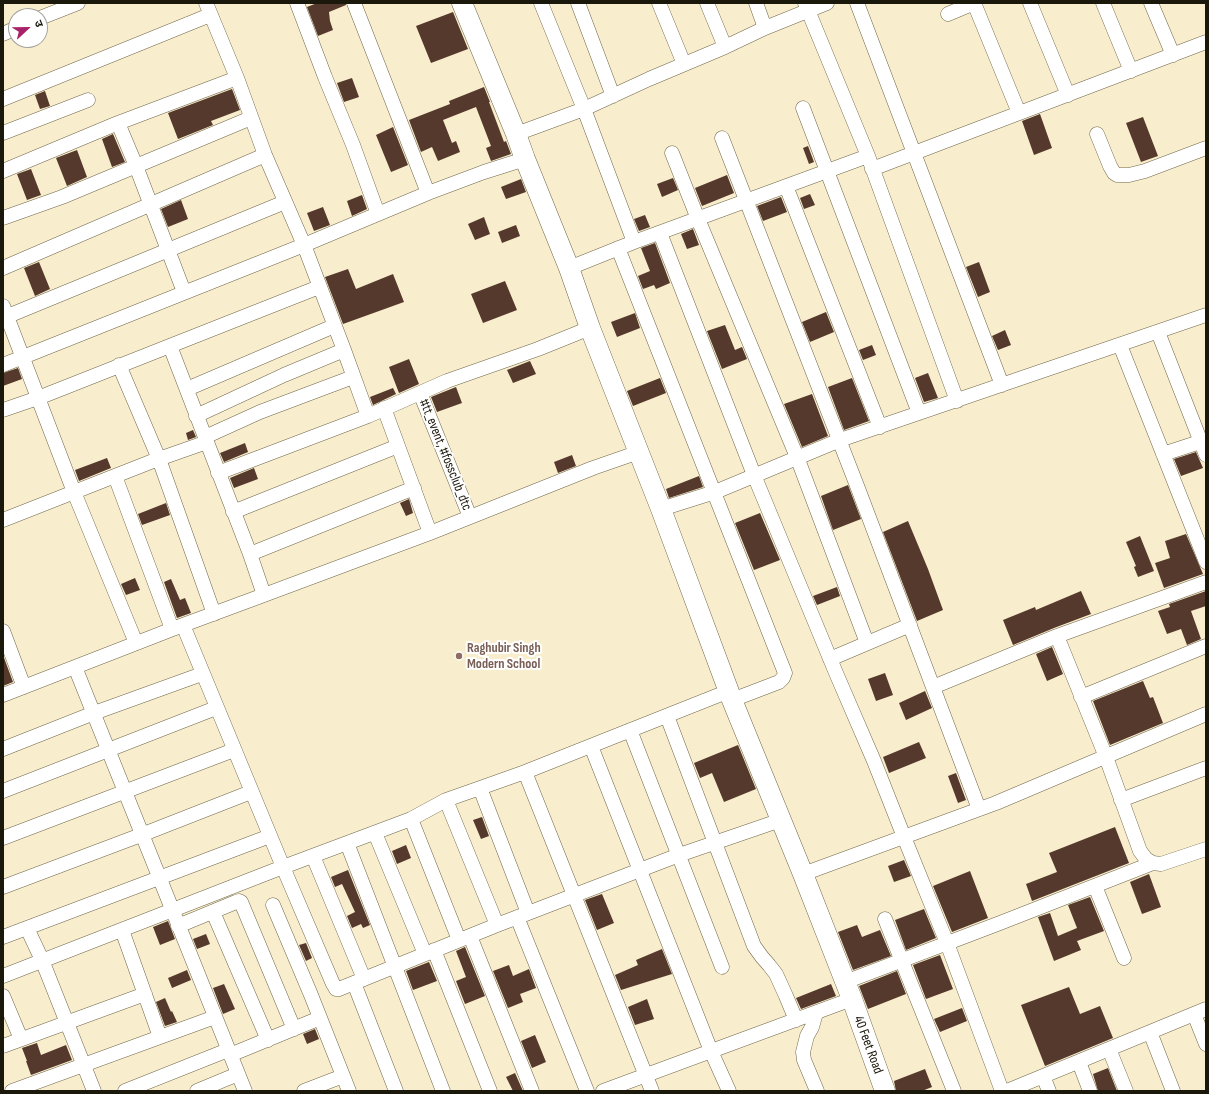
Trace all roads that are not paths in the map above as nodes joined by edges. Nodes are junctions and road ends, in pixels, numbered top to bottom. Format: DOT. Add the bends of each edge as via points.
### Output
graph roads {
  1 [pos="78,3"];
  2 [pos="297,3"];
  3 [pos="354,3"];
  4 [pos="462,3"];
  5 [pos="541,3"];
  6 [pos="578,3"];
  7 [pos="659,3"];
  8 [pos="707,3"];
  9 [pos="756,3"];
  10 [pos="827,3"];
  11 [pos="857,3"];
  12 [pos="974,3"];
  13 [pos="1030,3"];
  14 [pos="1103,3"];
  15 [pos="1151,3"];
  16 [pos="807,7"];
  17 [pos="208,9"];
  18 [pos="948,14"];
  19 [pos="48,15"];
  20 [pos="766,28"];
  21 [pos="1206,42"];
  22 [pos="725,47"];
  23 [pos="1173,55"];
  24 [pos="684,64"];
  25 [pos="1131,71"];
  26 [pos="236,78"];
  27 [pos="1068,95"];
  28 [pos="613,96"];
  29 [pos="3,99"];
  30 [pos="88,100"];
  31 [pos="803,108"];
  32 [pos="584,109"];
  33 [pos="1019,113"];
  34 [pos="251,118"];
  35 [pos="118,123"];
  36 [pos="3,133"];
  37 [pos="516,134"];
  38 [pos="1097,134"];
  39 [pos="722,138"];
  40 [pos="1206,148"];
  41 [pos="672,153"];
  42 [pos="914,153"];
  43 [pos="265,155"];
  44 [pos="525,159"];
  45 [pos="870,163"];
  46 [pos="136,166"];
  47 [pos="3,171"];
  48 [pos="827,171"];
  49 [pos="786,186"];
  50 [pos="428,193"];
  51 [pos="745,201"];
  52 [pos="285,202"];
  53 [pos="150,204"];
  54 [pos="378,214"];
  55 [pos="3,218"];
  56 [pos="698,219"];
  57 [pos="660,233"];
  58 [pos="634,242"];
  59 [pos="304,245"];
  60 [pos="618,248"];
  61 [pos="167,251"];
  62 [pos="3,268"];
  63 [pos="569,268"];
  64 [pos="319,287"];
  65 [pos="184,292"];
  66 [pos="4,313"];
  67 [pos="1206,315"];
  68 [pos="334,326"];
  69 [pos="590,328"];
  70 [pos="1158,332"];
  71 [pos="1120,345"];
  72 [pos="170,346"];
  73 [pos="344,350"];
  74 [pos="22,357"];
  75 [pos="3,365"];
  76 [pos="119,365"];
  77 [pos="354,376"];
  78 [pos="1002,385"];
  79 [pos="186,390"];
  80 [pos="420,393"];
  81 [pos="38,398"];
  82 [pos="957,401"];
  83 [pos="384,408"];
  84 [pos="3,410"];
  85 [pos="919,413"];
  86 [pos="196,416"];
  87 [pos="368,416"];
  88 [pos="880,427"];
  89 [pos="206,440"];
  90 [pos="840,440"];
  91 [pos="1204,441"];
  92 [pos="398,446"];
  93 [pos="639,452"];
  94 [pos="1163,454"];
  95 [pos="1206,455"];
  96 [pos="797,457"];
  97 [pos="159,459"];
  98 [pos="218,473"];
  99 [pos="754,475"];
  100 [pos="115,476"];
  101 [pos="414,488"];
  102 [pos="74,492"];
  103 [pos="715,492"];
  104 [pos="662,509"];
  105 [pos="233,512"];
  106 [pos="470,517"];
  107 [pos="3,520"];
  108 [pos="430,533"];
  109 [pos="250,554"];
  110 [pos="1206,562"];
  111 [pos="1206,582"];
  112 [pos="264,595"];
  113 [pos="214,614"];
  114 [pos="910,625"];
  115 [pos="177,627"];
  116 [pos="3,631"];
  117 [pos="1057,636"];
  118 [pos="136,643"];
  119 [pos="867,643"];
  120 [pos="1206,646"];
  121 [pos="830,659"];
  122 [pos="75,667"];
  123 [pos="202,674"];
  124 [pos="24,687"];
  125 [pos="933,687"];
  126 [pos="3,695"];
  127 [pos="730,696"];
  128 [pos="1081,697"];
  129 [pos="216,708"];
  130 [pos="94,713"];
  131 [pos="1206,714"];
  132 [pos="667,716"];
  133 [pos="630,730"];
  134 [pos="591,746"];
  135 [pos="3,749"];
  136 [pos="109,750"];
  137 [pos="234,750"];
  138 [pos="1106,756"];
  139 [pos="1206,768"];
  140 [pos="525,772"];
  141 [pos="480,788"];
  142 [pos="3,791"];
  143 [pos="125,792"];
  144 [pos="251,792"];
  145 [pos="446,800"];
  146 [pos="1121,800"];
  147 [pos="980,809"];
  148 [pos="411,819"];
  149 [pos="781,820"];
  150 [pos="375,833"];
  151 [pos="141,835"];
  152 [pos="270,836"];
  153 [pos="904,837"];
  154 [pos="3,838"];
  155 [pos="716,842"];
  156 [pos="347,843"];
  157 [pos="1206,849"];
  158 [pos="313,856"];
  159 [pos="678,856"];
  160 [pos="1153,863"];
  161 [pos="283,867"];
  162 [pos="640,870"];
  163 [pos="803,874"];
  164 [pos="159,878"];
  165 [pos="1095,886"];
  166 [pos="3,887"];
  167 [pos="574,896"];
  168 [pos="273,905"];
  169 [pos="172,910"];
  170 [pos="213,912"];
  171 [pos="522,915"];
  172 [pos="885,919"];
  173 [pos="497,925"];
  174 [pos="178,926"];
  175 [pos="27,928"];
  176 [pos="122,930"];
  177 [pos="3,937"];
  178 [pos="465,938"];
  179 [pos="947,943"];
  180 [pos="429,952"];
  181 [pos="1124,958"];
  182 [pos="42,960"];
  183 [pos="902,960"];
  184 [pos="394,966"];
  185 [pos="722,968"];
  186 [pos="3,976"];
  187 [pos="359,981"];
  188 [pos="849,990"];
  189 [pos="145,994"];
  190 [pos="3,996"];
  191 [pos="1200,1012"];
  192 [pos="816,1013"];
  193 [pos="215,1017"];
  194 [pos="320,1018"];
  195 [pos="796,1020"];
  196 [pos="66,1022"];
  197 [pos="294,1029"];
  198 [pos="1150,1032"];
  199 [pos="160,1036"];
  200 [pos="21,1039"];
  201 [pos="268,1040"];
  202 [pos="1206,1044"];
  203 [pos="3,1046"];
  204 [pos="1109,1049"];
  205 [pos="711,1051"];
  206 [pos="229,1053"];
  207 [pos="1079,1062"];
  208 [pos="83,1065"];
  209 [pos="238,1074"];
  210 [pos="343,1076"];
  211 [pos="646,1076"];
  212 [pos="1043,1076"];
  213 [pos="308,1090"];
  214 [pos="12,1091"];
  215 [pos="94,1091"];
  216 [pos="125,1091"];
  217 [pos="197,1091"];
  218 [pos="245,1091"];
  219 [pos="349,1091"];
  220 [pos="396,1091"];
  221 [pos="443,1091"];
  222 [pos="490,1091"];
  223 [pos="532,1091"];
  224 [pos="587,1091"];
  225 [pos="603,1091"];
  226 [pos="652,1091"];
  227 [pos="729,1091"];
  228 [pos="817,1091"];
  229 [pos="885,1091"];
  230 [pos="954,1091"];
  231 [pos="1002,1091"];
  232 [pos="1007,1091"];
  233 [pos="1049,1091"];
  234 [pos="1090,1091"];
  235 [pos="1126,1091"];
  236 [pos="1173,1091"];
  1 -- 19 [label="street"];
  2 -- 54 [label="street"];
  3 -- 50 [label="street"];
  4 -- 37 [label="street, 40 Feet Road"];
  5 -- 32 [label="street"];
  6 -- 28 [label="street"];
  7 -- 24 [label="street"];
  8 -- 22 [label="street"];
  9 -- 20 [label="street"];
  10 -- 16 [label="street"];
  11 -- 42 [label="street"];
  12 -- 18 [label="street"];
  12 -- 33 [label="street"];
  13 -- 27 [label="street"];
  14 -- 25 [label="street"];
  15 -- 23 [label="street"];
  16 -- 20 [label="street"];
  16 -- 45 [label="street"];
  17 -- 26 [label="street"];
  17 -- 29 [label="street"];
  20 -- 22 [label="street"];
  21 -- 23 [label="street"];
  22 -- 24 [label="street"];
  23 -- 25 [label="street"];
  24 -- 28 [label="street"];
  25 -- 27 [label="street"];
  26 -- 34 [label="street"];
  26 -- 35 [label="street"];
  27 -- 33 [label="street"];
  28 -- 32 [label="street"];
  30 -- 36 [label="street"];
  31 -- 48 [label="street"];
  32 -- 37 [label="street"];
  32 -- 58 [label="street"];
  33 -- 42 [label="street"];
  34 -- 43 [label="street"];
  34 -- 46 [label="street"];
  35 -- 46 [label="street"];
  35 -- 47 [label="street"];
  37 -- 44 [label="street, 40 Feet Road"];
  38 -- 40 [label="street" via="1110,166 1117,175 1129,176"];
  39 -- 51 [label="street"];
  41 -- 56 [label="street"];
  42 -- 45 [label="street"];
  42 -- 78 [label="street"];
  43 -- 52 [label="street"];
  43 -- 53 [label="street"];
  44 -- 50 [label="street"];
  44 -- 63 [label="street, 40 Feet Road"];
  45 -- 48 [label="street"];
  45 -- 82 [label="street"];
  46 -- 53 [label="street"];
  46 -- 55 [label="street"];
  48 -- 49 [label="street"];
  48 -- 85 [label="street"];
  49 -- 51 [label="street"];
  49 -- 88 [label="street"];
  50 -- 54 [label="street"];
  51 -- 56 [label="street"];
  51 -- 90 [label="street"];
  52 -- 59 [label="street"];
  52 -- 61 [label="street"];
  53 -- 61 [label="street"];
  53 -- 62 [label="street"];
  54 -- 59 [label="street"];
  56 -- 57 [label="street"];
  56 -- 96 [label="street"];
  57 -- 58 [label="street"];
  57 -- 99 [label="street"];
  58 -- 60 [label="street"];
  59 -- 64 [label="street"];
  59 -- 65 [label="street"];
  60 -- 63 [label="street"];
  60 -- 103 [label="street"];
  61 -- 65 [label="street"];
  61 -- 66 [label="street"];
  63 -- 69 [label="street, 40 Feet Road"];
  64 -- 68 [label="street"];
  64 -- 72 [label="street"];
  65 -- 74 [label="street"];
  66 -- 74 [label="street"];
  67 -- 70 [label="street"];
  68 -- 73 [label="street"];
  68 -- 79 [label="street"];
  69 -- 80 [label="street"];
  69 -- 93 [label="street, 40 Feet Road"];
  70 -- 71 [label="street"];
  70 -- 91 [label="street"];
  71 -- 78 [label="street"];
  71 -- 94 [label="street"];
  72 -- 76 [label="street"];
  72 -- 79 [label="street"];
  73 -- 77 [label="street"];
  73 -- 86 [label="street"];
  74 -- 75 [label="street"];
  74 -- 81 [label="street"];
  76 -- 81 [label="street"];
  76 -- 97 [label="street"];
  77 -- 87 [label="street"];
  77 -- 89 [label="street" via="260,412"];
  78 -- 82 [label="street"];
  79 -- 86 [label="street"];
  80 -- 83 [label="street"];
  80 -- 106 [label="street, #tt_event, #fossclub_dtc"];
  81 -- 84 [label="street"];
  81 -- 102 [label="street"];
  82 -- 85 [label="street"];
  83 -- 87 [label="street"];
  83 -- 92 [label="street"];
  85 -- 88 [label="street"];
  86 -- 89 [label="street"];
  87 -- 98 [label="street"];
  88 -- 90 [label="street"];
  89 -- 97 [label="street"];
  89 -- 98 [label="street"];
  90 -- 96 [label="street"];
  90 -- 114 [label="street"];
  91 -- 94 [label="street"];
  91 -- 95 [label="street"];
  92 -- 101 [label="street"];
  92 -- 105 [label="street"];
  93 -- 104 [label="street, 40 Feet Road"];
  93 -- 106 [label="street"];
  94 -- 110 [label="street"];
  96 -- 99 [label="street"];
  96 -- 119 [label="street"];
  97 -- 100 [label="street"];
  97 -- 113 [label="street"];
  98 -- 105 [label="street"];
  99 -- 103 [label="street"];
  99 -- 121 [label="street"];
  100 -- 102 [label="street"];
  100 -- 115 [label="street"];
  101 -- 108 [label="street"];
  101 -- 109 [label="street"];
  102 -- 107 [label="street"];
  102 -- 118 [label="street"];
  103 -- 104 [label="street"];
  103 -- 127 [label="street" via="784,673 779,682"];
  104 -- 127 [label="street, 40 Feet Road"];
  105 -- 109 [label="street"];
  106 -- 108 [label="street"];
  108 -- 112 [label="street"];
  109 -- 112 [label="street"];
  111 -- 117 [label="street"];
  112 -- 113 [label="street"];
  113 -- 115 [label="street"];
  114 -- 119 [label="street"];
  114 -- 125 [label="street"];
  115 -- 118 [label="street"];
  115 -- 123 [label="street"];
  116 -- 124 [label="street"];
  117 -- 125 [label="street"];
  117 -- 128 [label="street"];
  118 -- 122 [label="street"];
  119 -- 121 [label="street"];
  120 -- 128 [label="street"];
  121 -- 153 [label="street"];
  122 -- 124 [label="street"];
  122 -- 130 [label="street"];
  123 -- 129 [label="street"];
  123 -- 130 [label="street"];
  124 -- 126 [label="street"];
  125 -- 147 [label="street"];
  127 -- 132 [label="street"];
  127 -- 149 [label="street, 40 Feet Road"];
  128 -- 138 [label="street"];
  129 -- 136 [label="street"];
  129 -- 137 [label="street"];
  130 -- 135 [label="street"];
  130 -- 136 [label="street"];
  131 -- 138 [label="street"];
  132 -- 133 [label="street"];
  132 -- 155 [label="street"];
  133 -- 134 [label="street"];
  133 -- 159 [label="street"];
  134 -- 140 [label="street"];
  134 -- 162 [label="street"];
  136 -- 142 [label="street"];
  136 -- 143 [label="street"];
  137 -- 143 [label="street"];
  137 -- 144 [label="street"];
  138 -- 146 [label="street"];
  138 -- 147 [label="street"];
  139 -- 146 [label="street"];
  140 -- 141 [label="street"];
  140 -- 167 [label="street"];
  141 -- 145 [label="street"];
  141 -- 171 [label="street"];
  143 -- 151 [label="street"];
  143 -- 154 [label="street"];
  144 -- 151 [label="street"];
  144 -- 152 [label="street"];
  145 -- 148 [label="street"];
  145 -- 173 [label="street"];
  146 -- 160 [label="street" via="1140,851"];
  147 -- 153 [label="street"];
  148 -- 150 [label="street"];
  148 -- 178 [label="street"];
  149 -- 155 [label="street"];
  149 -- 163 [label="street, 40 Feet Road"];
  150 -- 156 [label="street"];
  150 -- 180 [label="street"];
  151 -- 164 [label="street"];
  151 -- 166 [label="street"];
  152 -- 161 [label="street"];
  152 -- 164 [label="street"];
  153 -- 163 [label="street"];
  153 -- 179 [label="street"];
  155 -- 159 [label="street"];
  155 -- 195 [label="street" via="754,946 776,974"];
  156 -- 158 [label="street"];
  156 -- 184 [label="street"];
  157 -- 160 [label="street" via="1161,864"];
  158 -- 161 [label="street"];
  158 -- 187 [label="street"];
  159 -- 162 [label="street"];
  159 -- 185 [label="street"];
  160 -- 165 [label="street"];
  161 -- 169 [label="street"];
  161 -- 187 [label="street" via="334,987 339,989"];
  162 -- 167 [label="street"];
  162 -- 205 [label="street"];
  163 -- 188 [label="street, 40 Feet Road"];
  164 -- 169 [label="street"];
  164 -- 175 [label="street"];
  165 -- 179 [label="street"];
  165 -- 181 [label="street"];
  167 -- 171 [label="street"];
  167 -- 211 [label="street"];
  168 -- 194 [label="street"];
  169 -- 174 [label="street"];
  169 -- 176 [label="street"];
  170 -- 174 [label="street"];
  170 -- 197 [label="street" via="241,902"];
  170 -- 201 [label="street"];
  171 -- 173 [label="street"];
  171 -- 224 [label="street"];
  172 -- 183 [label="street"];
  173 -- 178 [label="street"];
  174 -- 193 [label="street"];
  175 -- 177 [label="street"];
  175 -- 182 [label="street"];
  176 -- 182 [label="street"];
  176 -- 189 [label="street"];
  178 -- 180 [label="street"];
  178 -- 223 [label="street"];
  179 -- 183 [label="street"];
  179 -- 231 [label="street"];
  180 -- 184 [label="street"];
  180 -- 222 [label="street"];
  182 -- 186 [label="street"];
  182 -- 196 [label="street"];
  183 -- 188 [label="street"];
  183 -- 230 [label="street"];
  184 -- 187 [label="street"];
  184 -- 221 [label="street"];
  187 -- 220 [label="street"];
  188 -- 192 [label="street"];
  188 -- 229 [label="street, 40 Feet Road"];
  189 -- 196 [label="street"];
  189 -- 199 [label="street"];
  190 -- 200 [label="street"];
  191 -- 198 [label="street"];
  191 -- 202 [label="street"];
  192 -- 195 [label="street"];
  192 -- 228 [label="street" via="803,1052"];
  193 -- 199 [label="street"];
  193 -- 206 [label="street"];
  194 -- 197 [label="street"];
  194 -- 210 [label="street"];
  195 -- 205 [label="street"];
  196 -- 200 [label="street"];
  196 -- 208 [label="street"];
  197 -- 201 [label="street"];
  198 -- 204 [label="street"];
  198 -- 236 [label="street"];
  199 -- 208 [label="street"];
  200 -- 203 [label="street"];
  201 -- 206 [label="street"];
  204 -- 207 [label="street"];
  204 -- 235 [label="street"];
  205 -- 211 [label="street"];
  205 -- 227 [label="street"];
  206 -- 209 [label="street"];
  206 -- 216 [label="street"];
  207 -- 212 [label="street"];
  207 -- 234 [label="street"];
  208 -- 214 [label="street"];
  208 -- 215 [label="street"];
  209 -- 217 [label="street"];
  209 -- 218 [label="street"];
  210 -- 213 [label="street"];
  210 -- 219 [label="street"];
  211 -- 225 [label="street"];
  211 -- 226 [label="street"];
  212 -- 232 [label="street"];
  212 -- 233 [label="street"];
}
